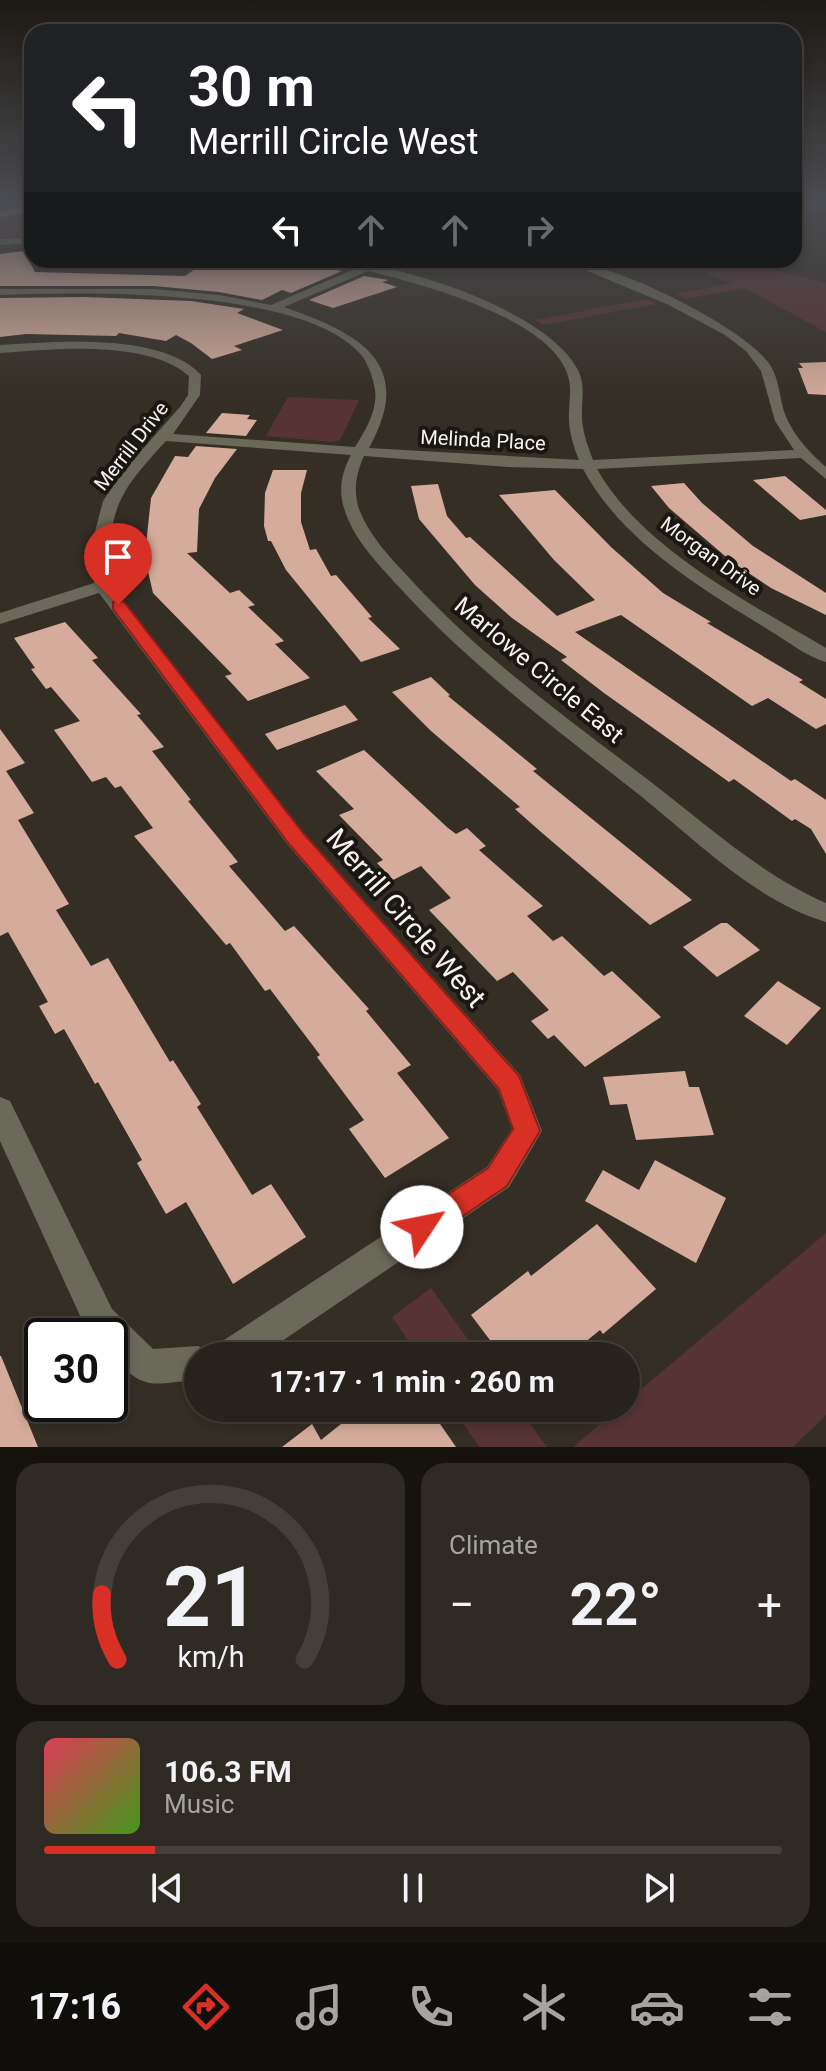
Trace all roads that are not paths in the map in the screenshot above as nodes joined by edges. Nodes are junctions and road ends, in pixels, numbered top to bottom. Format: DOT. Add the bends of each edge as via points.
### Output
graph roads {
  1 [pos="367,268"];
  2 [pos="587,268"];
  3 [pos="0,292"];
  4 [pos="275,307"];
  5 [pos="0,349"];
  6 [pos="161,437"];
  7 [pos="359,452"];
  8 [pos="803,454"];
  9 [pos="588,465"];
  10 [pos="826,475"];
  11 [pos="103,586"];
  12 [pos="0,619"];
  13 [pos="826,656"];
  14 [pos="826,913"];
  15 [pos="0,1110"];
  16 [pos="251,1342"];
  17 [pos="184,1364"];
  1 -- 4 [label="street"];
  1 -- 9 [label="street, Morgan Drive" via="456,293 555,346 571,368 579,392 575,415"];
  2 -- 8 [label="street" via="665,298 746,346 763,363 779,414"];
  3 -- 4 [label="street, Marlowe Circle East" via="159,292"];
  4 -- 7 [label="street, Marlowe Circle East" via="339,332 372,360 382,396"];
  5 -- 6 [label="street, Merrill Drive" via="80,346 158,354 187,367 195,377 196,392"];
  6 -- 7 [label="street, Melinda Place"];
  6 -- 11 [label="street, Merrill Drive" via="111,500 101,538"];
  7 -- 9 [label="street, Melinda Place"];
  7 -- 14 [label="street, Marlowe Circle East" via="347,479 348,505 388,565 451,633 778,890"];
  8 -- 9 [label="street, Melinda Place"];
  8 -- 10 [label="street"];
  9 -- 13 [label="street, Morgan Drive" via="621,510 660,549 713,588"];
  11 -- 12 [label="street"];
  11 -- 16 [label="street, Merrill Circle West" via="296,839 510,1084 527,1131 498,1177"];
  15 -- 17 [label="street" via="100,1321 146,1367"];
}
